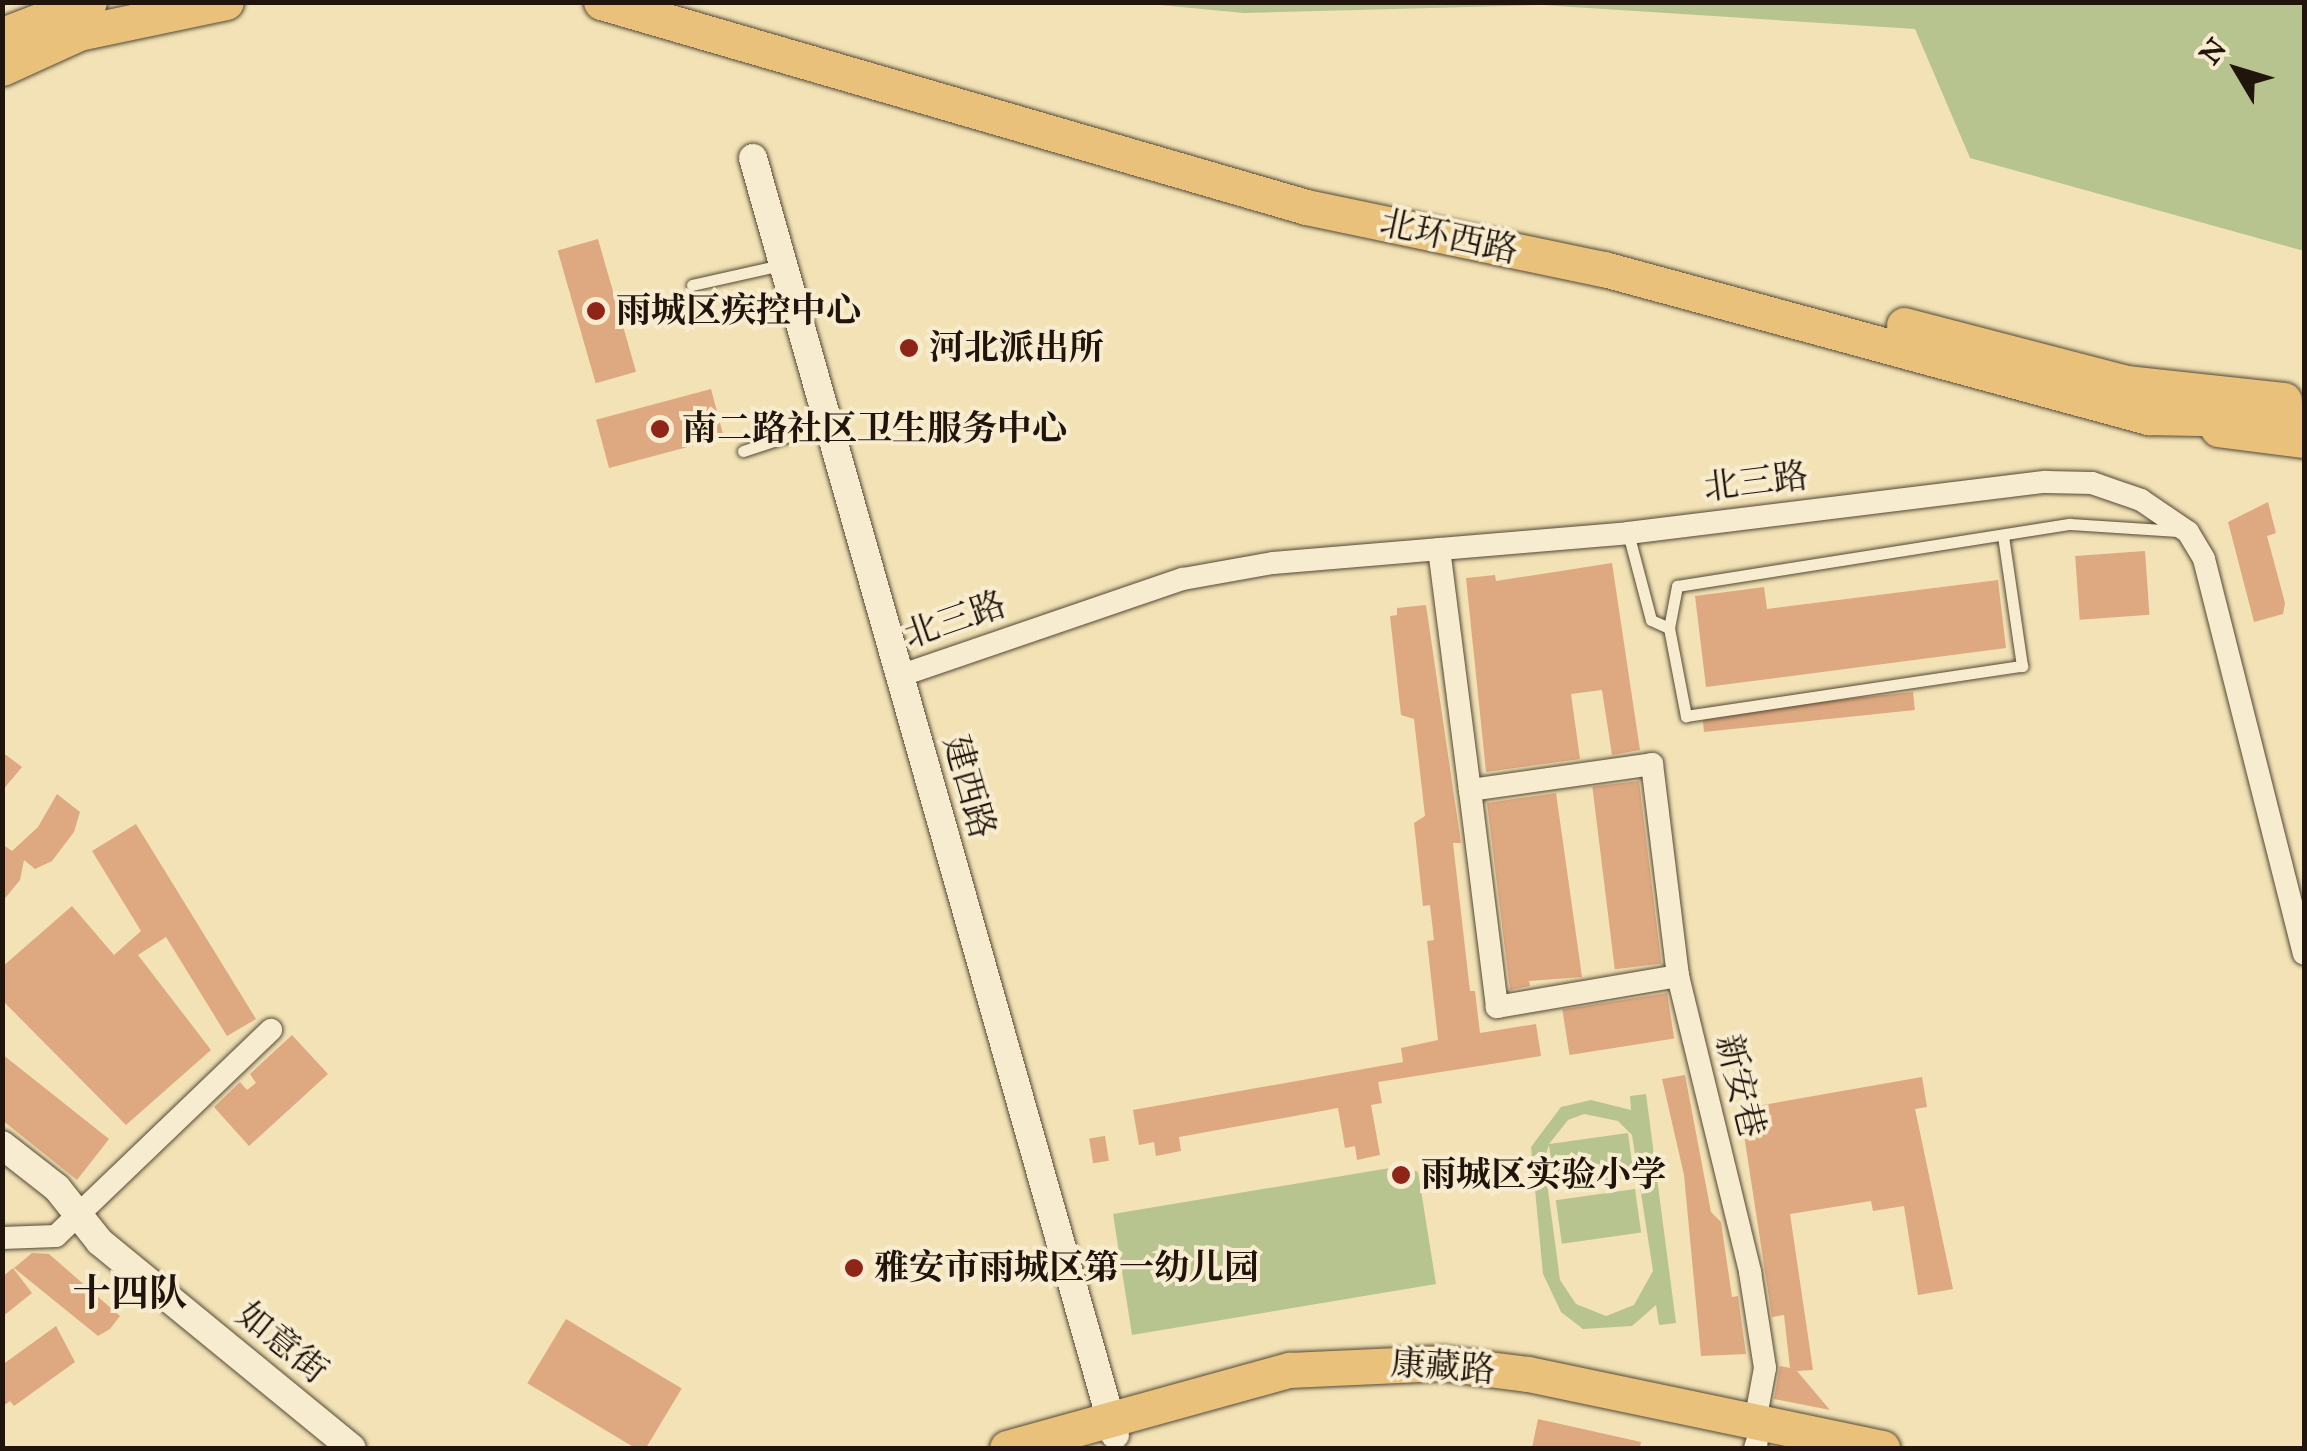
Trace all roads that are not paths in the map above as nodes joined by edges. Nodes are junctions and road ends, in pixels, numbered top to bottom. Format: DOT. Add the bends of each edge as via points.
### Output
graph roads {
  1 [pos="88,2"];
  2 [pos="226,2"];
  3 [pos="602,2"];
  4 [pos="666,2"];
  5 [pos="2,34"];
  6 [pos="2,68"];
  7 [pos="753,158"];
  8 [pos="783,265"];
  9 [pos="692,285"];
  10 [pos="2304,400"];
  11 [pos="2148,418"];
  12 [pos="2304,420"];
  13 [pos="828,423"];
  14 [pos="2304,440"];
  15 [pos="743,451"];
  16 [pos="1628,532"];
  17 [pos="2188,532"];
  18 [pos="2003,536"];
  19 [pos="1438,549"];
  20 [pos="1668,628"];
  21 [pos="899,676"];
  22 [pos="1470,790"];
  23 [pos="2304,954"];
  24 [pos="1678,976"];
  25 [pos="272,1030"];
  26 [pos="2,1146"];
  27 [pos="78,1214"];
  28 [pos="2,1238"];
  29 [pos="1115,1434"];
  30 [pos="1762,1440"];
  31 [pos="352,1448"];
  32 [pos="1007,1448"];
  33 [pos="1070,1448"];
  34 [pos="1882,1448"];
  1 -- 5 [label="main road"];
  2 -- 6 [label="main road" via="79,33"];
  3 -- 11 [label="main road, 北环西路" via="1306,207 1604,269"];
  4 -- 10 [label="main road, 北环西路" via="1306,188 1608,246 2127,383"];
  7 -- 8 [label="street, 建西路"];
  8 -- 9 [label="lane"];
  8 -- 13 [label="street, 建西路"];
  11 -- 12 [label="main road, 北环西路"];
  11 -- 14 [label="main road"];
  13 -- 15 [label="lane"];
  13 -- 21 [label="street, 建西路"];
  16 -- 17 [label="street, 北三路" via="2046,482 2092,483 2142,500"];
  16 -- 19 [label="street, 北三路"];
  16 -- 20 [label="lane" via="1650,620"];
  17 -- 18 [label="lane" via="2070,524"];
  17 -- 23 [label="street" via="2204,560"];
  18 -- 20 [label="lane" via="1677,586"];
  18 -- 20 [label="lane" via="2022,666 1686,716"];
  19 -- 21 [label="street, 北三路" via="1184,578"];
  19 -- 22 [label="street"];
  21 -- 29 [label="street, 建西路"];
  22 -- 24 [label="street, 新安巷" via="1652,764"];
  22 -- 24 [label="street" via="1497,1006"];
  24 -- 30 [label="street, 新安巷" via="1750,1272 1766,1368"];
  25 -- 27 [label="street"];
  26 -- 27 [label="street, 如意街" via="58,1188"];
  27 -- 28 [label="street" via="56,1236"];
  27 -- 31 [label="street, 如意街" via="100,1242"];
  29 -- 30 [label="main road, 康藏路" via="1294,1391 1436,1385 1528,1393"];
  29 -- 32 [label="main road, 康藏路"];
  29 -- 33 [label="main road, 康藏路"];
  30 -- 34 [label="main road, 康藏路"];
}
